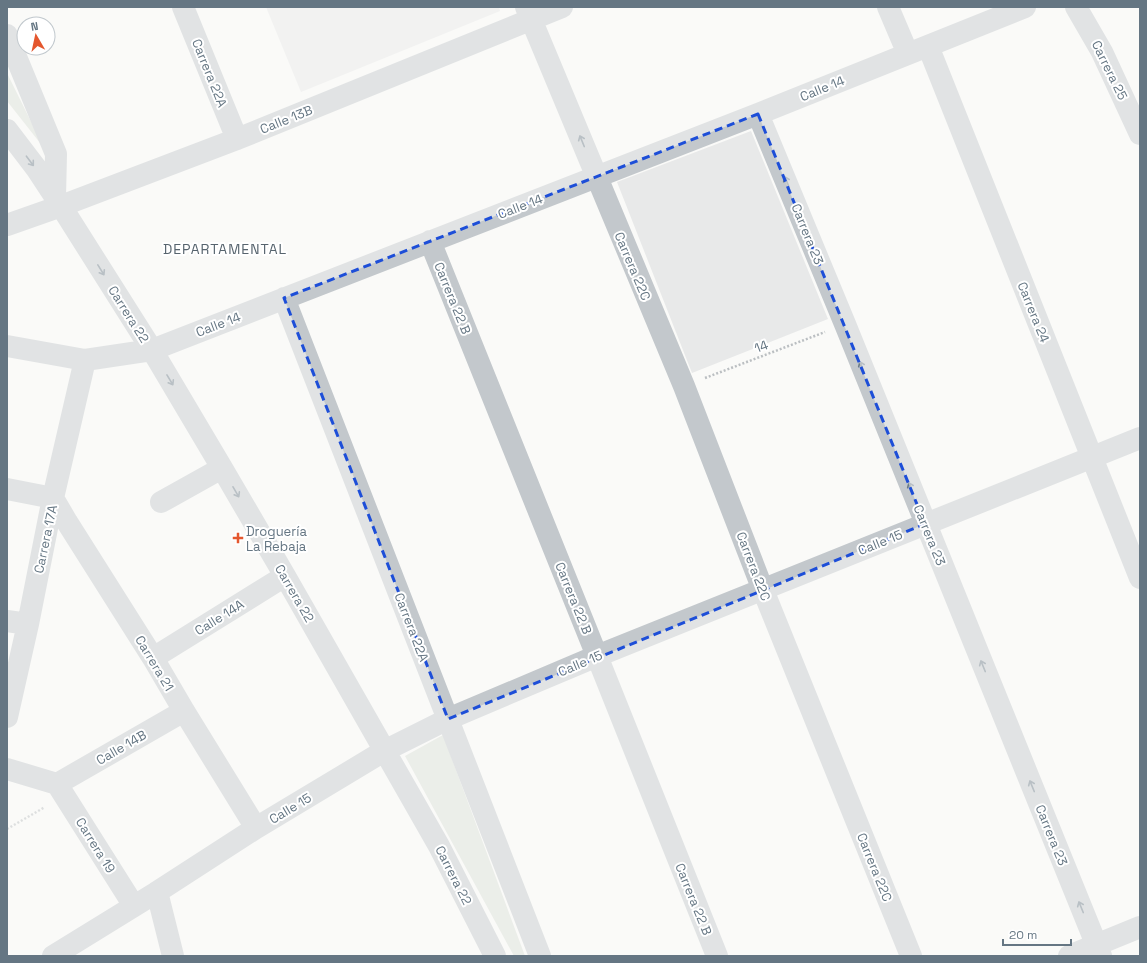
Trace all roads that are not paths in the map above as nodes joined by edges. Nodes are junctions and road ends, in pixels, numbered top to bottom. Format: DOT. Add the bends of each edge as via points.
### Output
graph roads {
  1 [pos="183,7"];
  2 [pos="562,7"];
  3 [pos="888,7"];
  4 [pos="1025,7"];
  5 [pos="1076,7"];
  6 [pos="529,13"];
  7 [pos="7,35"];
  8 [pos="928,46"];
  9 [pos="908,54"];
  10 [pos="758,114"];
  11 [pos="1138,124"];
  12 [pos="7,130"];
  13 [pos="236,139"];
  14 [pos="596,177"];
  15 [pos="58,202"];
  16 [pos="7,225"];
  17 [pos="430,241"];
  18 [pos="284,298"];
  19 [pos="7,346"];
  20 [pos="152,350"];
  21 [pos="85,360"];
  22 [pos="1140,438"];
  23 [pos="1092,457"];
  24 [pos="222,468"];
  25 [pos="7,489"];
  26 [pos="54,498"];
  27 [pos="162,502"];
  28 [pos="925,524"];
  29 [pos="285,576"];
  30 [pos="1140,578"];
  31 [pos="763,590"];
  32 [pos="17,623"];
  33 [pos="597,656"];
  34 [pos="153,658"];
  35 [pos="184,711"];
  36 [pos="7,717"];
  37 [pos="448,719"];
  38 [pos="384,751"];
  39 [pos="7,769"];
  40 [pos="61,790"];
  41 [pos="256,828"];
  42 [pos="157,892"];
  43 [pos="134,906"];
  44 [pos="1140,927"];
  45 [pos="1099,950"];
  46 [pos="53,956"];
  47 [pos="173,956"];
  48 [pos="495,956"];
  49 [pos="540,956"];
  50 [pos="717,956"];
  51 [pos="911,956"];
  52 [pos="1069,956"];
  1 -- 13 [label="street, Carrera 22A"];
  2 -- 6 [label="street, Calle 13B"];
  3 -- 9 [label="street"];
  4 -- 8 [label="street, Calle 14"];
  5 -- 11 [label="street, Carrera 25"];
  6 -- 13 [label="street, Calle 13B"];
  14 -- 6 [label="street, one-way"];
  7 -- 15 [label="street" via="56,154"];
  8 -- 9 [label="street, Calle 14"];
  8 -- 23 [label="street, Carrera 24"];
  9 -- 10 [label="street, Calle 14"];
  10 -- 14 [label="street, Calle 14"];
  28 -- 10 [label="street, Carrera 23, one-way"];
  12 -- 15 [label="street, Carrera 22, one-way"];
  13 -- 15 [label="street, Calle 13B"];
  14 -- 17 [label="street, Calle 14"];
  14 -- 31 [label="street, Carrera 22C" via="684,386"];
  15 -- 16 [label="street, Calle 13B"];
  15 -- 20 [label="street, Carrera 22, one-way"];
  17 -- 18 [label="street, Calle 14"];
  17 -- 33 [label="street, Carrera 22 B"];
  18 -- 20 [label="street, Calle 14"];
  18 -- 37 [label="street, Carrera 22A"];
  19 -- 21 [label="street, Calle 14"];
  20 -- 21 [label="street, Calle 14"];
  20 -- 24 [label="street, Carrera 22, one-way"];
  21 -- 26 [label="street, Carrera 17A"];
  22 -- 23 [label="street, Calle 15"];
  23 -- 28 [label="street, Calle 15"];
  23 -- 30 [label="street, Carrera 24"];
  24 -- 27 [label="street"];
  24 -- 29 [label="street, Carrera 22, one-way"];
  25 -- 26 [label="street"];
  26 -- 32 [label="street, Carrera 17A"];
  26 -- 34 [label="street, Carrera 21"];
  28 -- 31 [label="street, Calle 15"];
  45 -- 28 [label="street, Carrera 23, one-way"];
  29 -- 34 [label="street, Calle 14A"];
  29 -- 38 [label="street, Carrera 22"];
  31 -- 33 [label="street, Calle 15"];
  31 -- 51 [label="street, Carrera 22C"];
  32 -- 36 [label="street, Carrera 17A"];
  33 -- 37 [label="street, Calle 15"];
  33 -- 50 [label="street, Carrera 22 B"];
  34 -- 35 [label="street, Carrera 21"];
  35 -- 40 [label="street, Calle 14B"];
  35 -- 41 [label="street, Carrera 21"];
  37 -- 38 [label="street, Calle 15"];
  37 -- 49 [label="street, Carrera 22A"];
  38 -- 41 [label="street, Calle 15"];
  38 -- 48 [label="street, Carrera 22" via="439,846"];
  39 -- 40 [label="street"];
  40 -- 43 [label="street, Carrera 19"];
  41 -- 42 [label="street, Calle 15"];
  42 -- 43 [label="street, Calle 15"];
  42 -- 47 [label="street"];
  43 -- 46 [label="street, Calle 15"];
  44 -- 45 [label="street"];
  45 -- 52 [label="street"];
}
